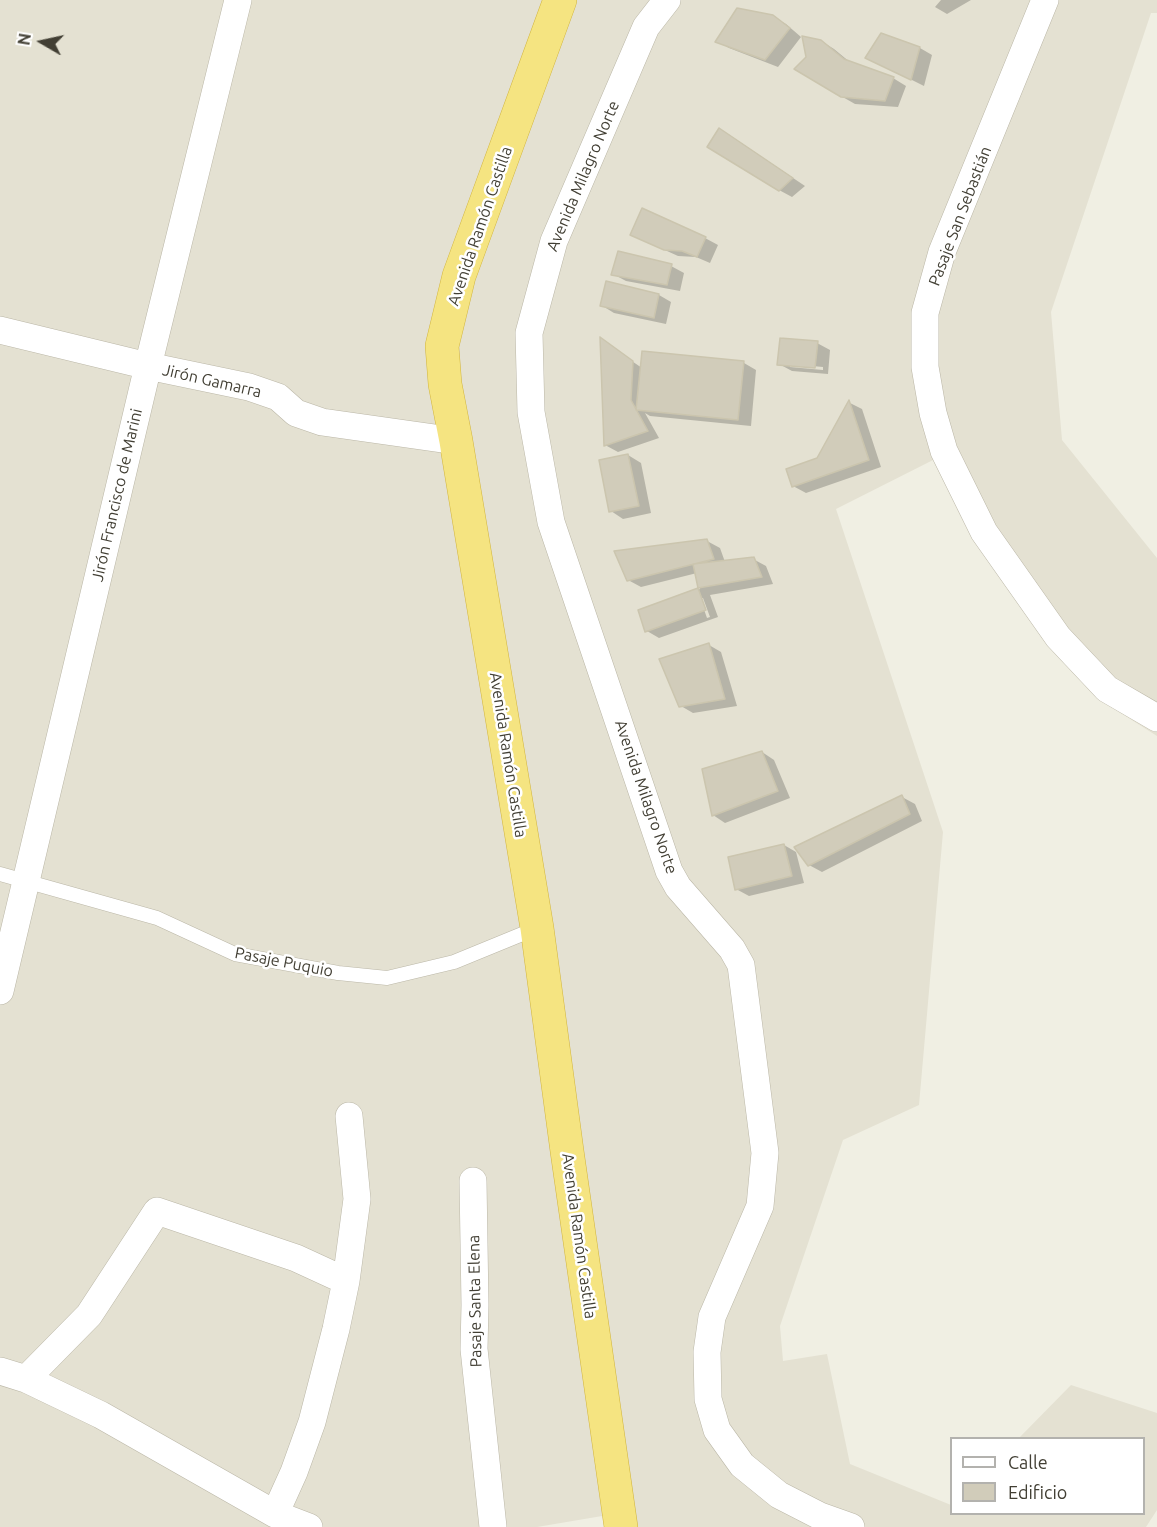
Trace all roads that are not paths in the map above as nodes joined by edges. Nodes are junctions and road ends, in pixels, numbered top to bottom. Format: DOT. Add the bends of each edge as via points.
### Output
graph roads {
  1 [pos="238,0"];
  2 [pos="560,0"];
  3 [pos="651,0"];
  4 [pos="667,0"];
  5 [pos="1045,0"];
  6 [pos="646,27"];
  7 [pos="0,330"];
  8 [pos="148,366"];
  9 [pos="456,441"];
  10 [pos="1157,718"];
  11 [pos="13,878"];
  12 [pos="537,928"];
  13 [pos="0,991"];
  14 [pos="349,1116"];
  15 [pos="473,1181"];
  16 [pos="346,1281"];
  17 [pos="0,1371"];
  18 [pos="26,1379"];
  19 [pos="275,1514"];
  20 [pos="309,1527"];
  21 [pos="494,1527"];
  22 [pos="621,1527"];
  23 [pos="850,1527"];
  1 -- 8 [label="street, Jirón Francisco de Marini"];
  2 -- 9 [label="highway, Avenida Ramón Castilla" via="459,276 442,346"];
  3 -- 6 [label="street"];
  4 -- 6 [label="street, Avenida Milagro Norte"];
  5 -- 10 [label="street, Pasaje San Sebastián" via="942,252 925,313 925,367 944,451 984,532 1066,645 1107,689"];
  6 -- 23 [label="street, Avenida Milagro Norte" via="554,241 529,333 531,412 551,522 669,871 741,965 765,1153 760,1206 712,1317 707,1352 708,1399 717,1430 742,1465 779,1495"];
  7 -- 8 [label="street, Jirón Gamarra"];
  8 -- 9 [label="street, Jirón Gamarra" via="249,387 278,398 296,413 322,422"];
  8 -- 11 [label="street, Jirón Francisco de Marini"];
  9 -- 12 [label="highway, Avenida Ramón Castilla"];
  11 -- 12 [label="lane, Pasaje Puquio" via="157,918 235,954 387,978 454,962"];
  11 -- 13 [label="street, Jirón Francisco de Marini"];
  12 -- 22 [label="highway, Avenida Ramón Castilla"];
  14 -- 16 [label="street" via="357,1199"];
  15 -- 21 [label="street, Pasaje Santa Elena" via="474,1349"];
  16 -- 18 [label="street" via="296,1258 156,1211 89,1315"];
  16 -- 19 [label="street" via="312,1422"];
  17 -- 18 [label="street"];
  18 -- 19 [label="street" via="101,1415"];
  19 -- 20 [label="street"];
}
